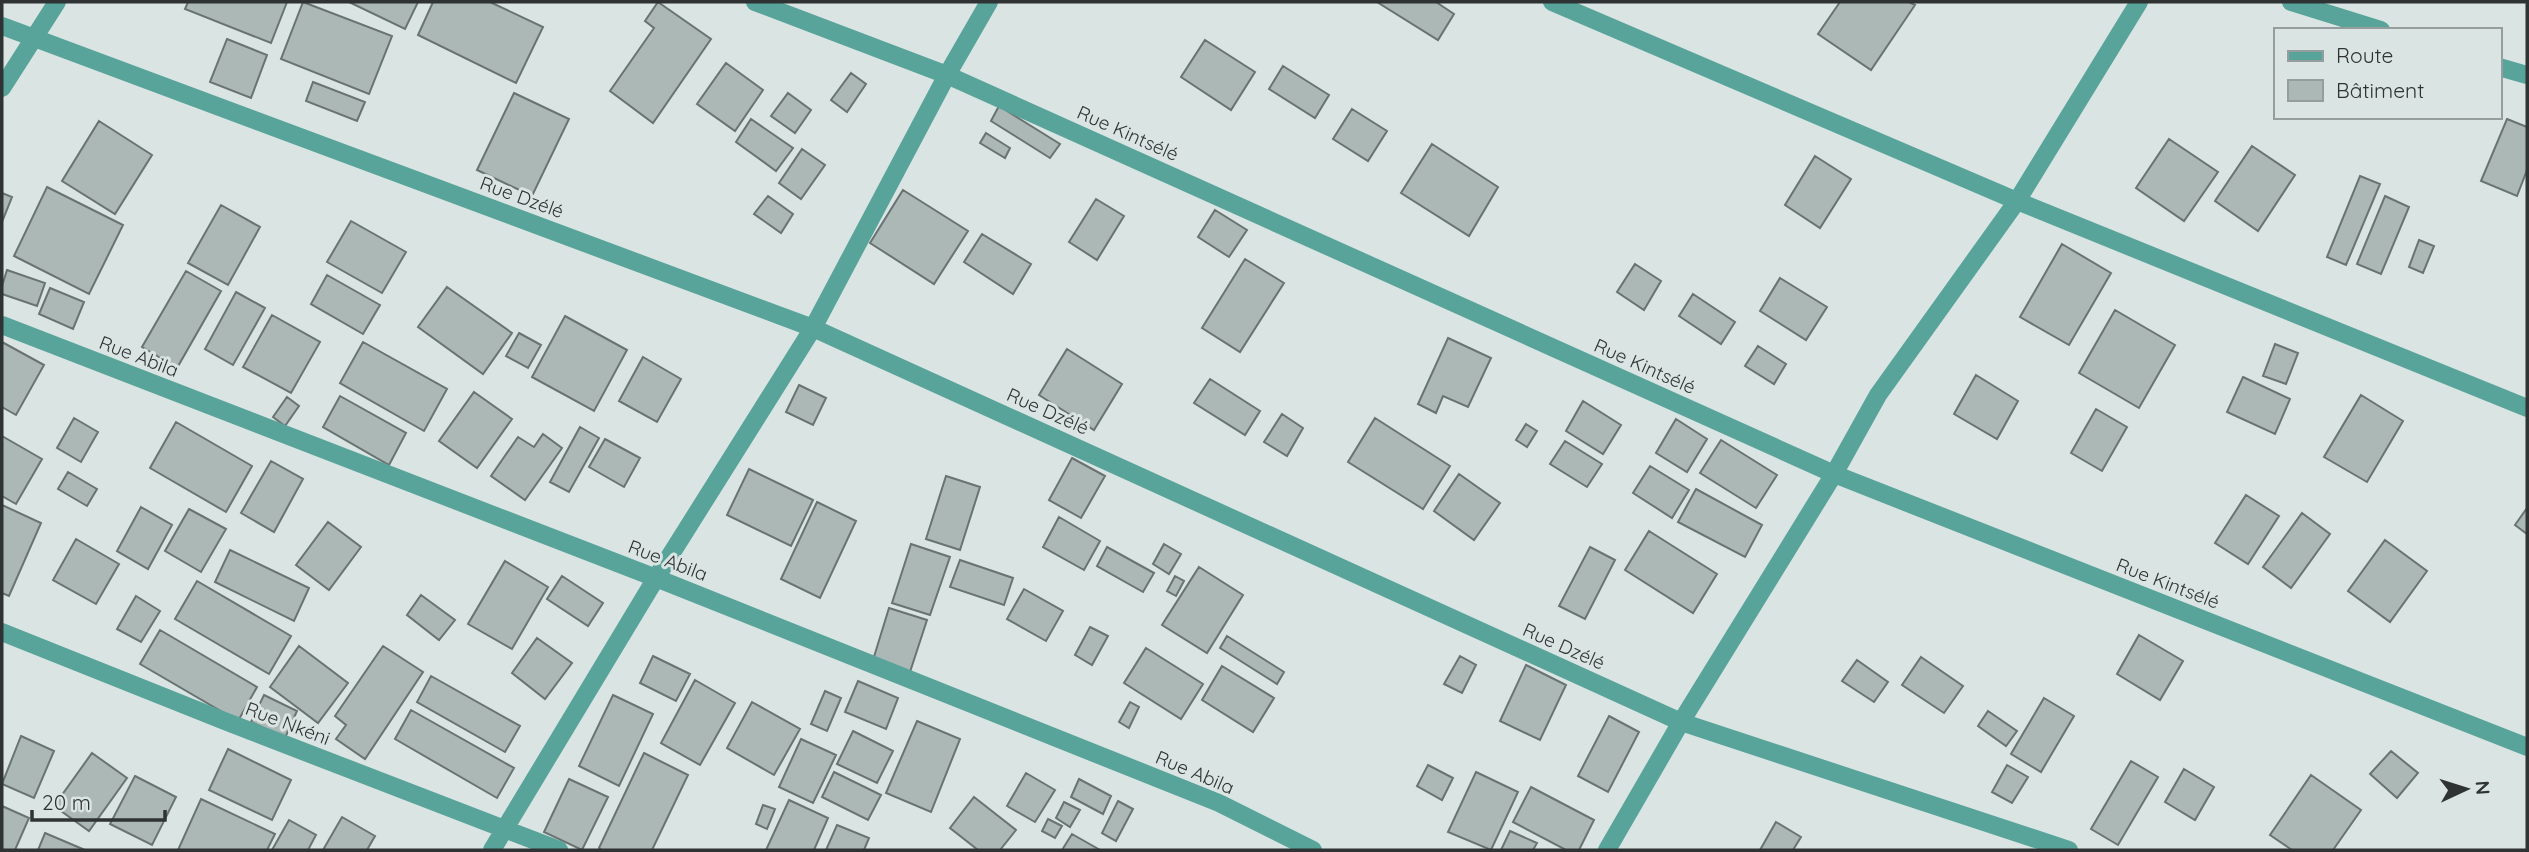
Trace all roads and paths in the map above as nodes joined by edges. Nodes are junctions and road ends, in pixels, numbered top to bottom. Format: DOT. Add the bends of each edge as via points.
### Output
graph roads {
  1 [pos="57,2"];
  2 [pos="755,2"];
  3 [pos="989,2"];
  4 [pos="1552,2"];
  5 [pos="2139,2"];
  6 [pos="2291,2"];
  7 [pos="2,26"];
  8 [pos="2375,28"];
  9 [pos="33,37"];
  10 [pos="2501,68"];
  11 [pos="947,75"];
  12 [pos="2527,75"];
  13 [pos="2,88"];
  14 [pos="2017,201"];
  15 [pos="2,325"];
  16 [pos="813,328"];
  17 [pos="2527,408"];
  18 [pos="1835,474"];
  19 [pos="656,578"];
  20 [pos="2,632"];
  21 [pos="1681,722"];
  22 [pos="2527,747"];
  23 [pos="504,828"];
  24 [pos="492,850"];
  25 [pos="559,850"];
  26 [pos="1313,850"];
  27 [pos="1607,850"];
  28 [pos="2069,850"];
  1 -- 9 [label="street"];
  2 -- 11 [label="street, Rue Kintsélé"];
  3 -- 11 [label="street"];
  4 -- 14 [label="street"];
  5 -- 14 [label="street"];
  6 -- 8 [label="street"];
  7 -- 9 [label="street, Rue Dzélé"];
  9 -- 13 [label="street"];
  9 -- 16 [label="street, Rue Dzélé"];
  10 -- 12 [label="street"];
  11 -- 16 [label="street"];
  11 -- 18 [label="street, Rue Kintsélé"];
  14 -- 17 [label="street"];
  14 -- 18 [label="street" via="1878,395"];
  15 -- 19 [label="street, Rue Abila"];
  16 -- 19 [label="street"];
  16 -- 21 [label="street, Rue Dzélé"];
  18 -- 21 [label="street"];
  18 -- 22 [label="street, Rue Kintsélé"];
  19 -- 23 [label="street"];
  19 -- 26 [label="street, Rue Abila" via="1219,803"];
  20 -- 23 [label="street, Rue Nkéni"];
  21 -- 27 [label="street"];
  21 -- 28 [label="street, Rue Dzélé"];
  23 -- 24 [label="street"];
  23 -- 25 [label="street, Rue Nkéni"];
}
